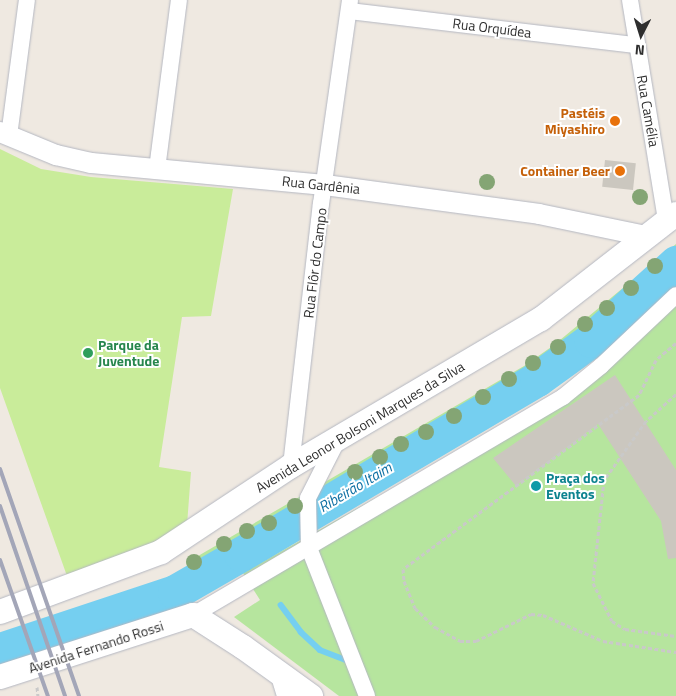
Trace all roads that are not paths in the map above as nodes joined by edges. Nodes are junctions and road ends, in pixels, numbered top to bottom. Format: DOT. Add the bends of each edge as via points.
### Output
graph roads {
  1 [pos="27,0"];
  2 [pos="179,0"];
  3 [pos="630,0"];
  4 [pos="350,6"];
  5 [pos="636,45"];
  6 [pos="4,134"];
  7 [pos="156,169"];
  8 [pos="325,184"];
  9 [pos="671,218"];
  10 [pos="645,236"];
  11 [pos="676,295"];
  12 [pos="339,439"];
  13 [pos="291,466"];
  14 [pos="309,548"];
  15 [pos="0,612"];
  16 [pos="193,615"];
  17 [pos="278,673"];
  18 [pos="0,678"];
  19 [pos="285,696"];
  20 [pos="312,696"];
  21 [pos="367,696"];
  1 -- 6 [label="street"];
  2 -- 7 [label="street"];
  3 -- 5 [label="street, Rua Camélia"];
  4 -- 5 [label="street, Rua Orquídea"];
  4 -- 8 [label="street, Rua Flôr do Campo"];
  5 -- 9 [label="street, Rua Camélia"];
  6 -- 7 [label="street, Rua Gardênia" via="56,155 90,163"];
  7 -- 8 [label="street, Rua Gardênia"];
  8 -- 10 [label="street, Rua Gardênia" via="539,214"];
  8 -- 13 [label="street, Rua Flôr do Campo"];
  9 -- 10 [label="main road, Avenida Leonor Bolsoni Marques da Silva"];
  10 -- 12 [label="main road, Avenida Leonor Bolsoni Marques da Silva" via="541,318"];
  11 -- 14 [label="street" via="601,366 563,396"];
  12 -- 13 [label="main road, Avenida Leonor Bolsoni Marques da Silva"];
  12 -- 14 [label="street" via="308,498"];
  13 -- 15 [label="main road, Avenida Leonor Bolsoni Marques da Silva" via="161,552"];
  14 -- 16 [label="street"];
  14 -- 21 [label="street"];
  16 -- 17 [label="main road"];
  16 -- 18 [label="main road, Avenida Fernando Rossi"];
  17 -- 19 [label="street"];
  17 -- 20 [label="main road"];
}
